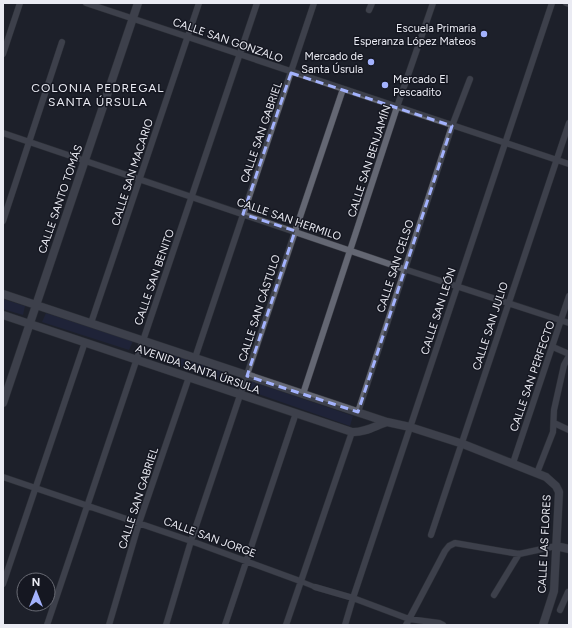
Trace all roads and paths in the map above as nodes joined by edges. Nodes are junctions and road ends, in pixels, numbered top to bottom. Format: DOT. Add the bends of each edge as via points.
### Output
graph roads {
  1 [pos="20,3"];
  2 [pos="86,3"];
  3 [pos="138,3"];
  4 [pos="199,3"];
  5 [pos="257,3"];
  6 [pos="314,3"];
  7 [pos="372,3"];
  8 [pos="433,3"];
  9 [pos="552,3"];
  10 [pos="369,10"];
  11 [pos="133,18"];
  12 [pos="187,37"];
  13 [pos="62,42"];
  14 [pos="3,54"];
  15 [pos="239,54"];
  16 [pos="291,72"];
  17 [pos="470,79"];
  18 [pos="343,89"];
  19 [pos="397,107"];
  20 [pos="569,123"];
  21 [pos="452,126"];
  22 [pos="3,133"];
  23 [pos="30,142"];
  24 [pos="505,144"];
  25 [pos="556,160"];
  26 [pos="84,161"];
  27 [pos="569,164"];
  28 [pos="140,180"];
  29 [pos="191,197"];
  30 [pos="244,214"];
  31 [pos="3,221"];
  32 [pos="295,231"];
  33 [pos="351,250"];
  34 [pos="404,269"];
  35 [pos="457,286"];
  36 [pos="3,294"];
  37 [pos="569,296"];
  38 [pos="508,303"];
  39 [pos="36,306"];
  40 [pos="3,315"];
  41 [pos="561,320"];
  42 [pos="30,323"];
  43 [pos="569,323"];
  44 [pos="91,324"];
  45 [pos="143,341"];
  46 [pos="85,342"];
  47 [pos="553,347"];
  48 [pos="569,355"];
  49 [pos="195,358"];
  50 [pos="137,360"];
  51 [pos="247,376"];
  52 [pos="189,377"];
  53 [pos="241,394"];
  54 [pos="302,394"];
  55 [pos="3,403"];
  56 [pos="358,412"];
  57 [pos="296,413"];
  58 [pos="387,422"];
  59 [pos="554,423"];
  60 [pos="410,427"];
  61 [pos="569,430"];
  62 [pos="352,432"];
  63 [pos="463,444"];
  64 [pos="513,463"];
  65 [pos="537,473"];
  66 [pos="3,477"];
  67 [pos="35,488"];
  68 [pos="87,506"];
  69 [pos="139,523"];
  70 [pos="431,535"];
  71 [pos="191,541"];
  72 [pos="556,546"];
  73 [pos="569,549"];
  74 [pos="519,554"];
  75 [pos="247,561"];
  76 [pos="300,581"];
  77 [pos="3,584"];
  78 [pos="315,587"];
  79 [pos="569,593"];
  80 [pos="494,596"];
  81 [pos="353,598"];
  82 [pos="560,610"];
  83 [pos="408,622"];
  84 [pos="47,625"];
  85 [pos="109,625"];
  86 [pos="166,625"];
  87 [pos="225,625"];
  88 [pos="286,625"];
  89 [pos="345,625"];
  90 [pos="444,625"];
  91 [pos="543,625"];
  1 -- 14 [label="street"];
  2 -- 11 [label="street, CALLE SAN GONZALO"];
  3 -- 11 [label="street, CALLE SANTO TOMÁS"];
  4 -- 12 [label="street, CALLE SAN MACARIO"];
  5 -- 15 [label="street, CALLE SAN BENITO"];
  6 -- 16 [label="street, CALLE SAN GABRIEL"];
  7 -- 10 [label="street"];
  8 -- 19 [label="street, CALLE SAN BENJAMÍN"];
  9 -- 24 [label="street, CALLE SAN LEÓN"];
  11 -- 12 [label="street, CALLE SAN GONZALO"];
  11 -- 26 [label="street, CALLE SANTO TOMÁS"];
  12 -- 15 [label="street, CALLE SAN GONZALO"];
  12 -- 28 [label="street, CALLE SAN MACARIO"];
  13 -- 23 [label="street"];
  15 -- 16 [label="street, CALLE SAN GONZALO"];
  15 -- 29 [label="street, CALLE SAN BENITO"];
  16 -- 18 [label="street, CALLE SAN GONZALO"];
  16 -- 30 [label="street, CALLE SAN GABRIEL"];
  17 -- 21 [label="street, CALLE SAN CELSO"];
  18 -- 19 [label="street, CALLE SAN GONZALO"];
  18 -- 32 [label="street, CALLE SAN CÁSTULO"];
  19 -- 21 [label="street, CALLE SAN GONZALO"];
  19 -- 33 [label="street, CALLE SAN BENJAMÍN"];
  20 -- 25 [label="street, CALLE SAN JULIO"];
  21 -- 24 [label="street, CALLE SAN GONZALO"];
  21 -- 34 [label="street, CALLE SAN CELSO"];
  22 -- 23 [label="street, CALLE SAN HERMILO"];
  23 -- 26 [label="street, CALLE SAN HERMILO"];
  23 -- 31 [label="street"];
  24 -- 25 [label="street, CALLE SAN GONZALO"];
  24 -- 35 [label="street, CALLE SAN LEÓN"];
  25 -- 27 [label="street, CALLE SAN GONZALO"];
  25 -- 38 [label="street, CALLE SAN JULIO"];
  26 -- 28 [label="street, CALLE SAN HERMILO"];
  26 -- 39 [label="street, CALLE SANTO TOMÁS"];
  28 -- 29 [label="street, CALLE SAN HERMILO"];
  28 -- 44 [label="street, CALLE SAN MACARIO"];
  29 -- 30 [label="street, CALLE SAN HERMILO"];
  29 -- 45 [label="street, CALLE SAN BENITO"];
  30 -- 32 [label="street, CALLE SAN HERMILO"];
  30 -- 49 [label="street, CALLE SAN GABRIEL"];
  32 -- 33 [label="street, CALLE SAN HERMILO"];
  32 -- 51 [label="street, CALLE SAN CÁSTULO"];
  33 -- 34 [label="street, CALLE SAN HERMILO"];
  33 -- 54 [label="street, CALLE SAN BENJAMÍN"];
  34 -- 35 [label="street, CALLE SAN HERMILO"];
  34 -- 56 [label="street, CALLE SAN CELSO"];
  35 -- 38 [label="street, CALLE SAN HERMILO"];
  35 -- 60 [label="street, CALLE SAN LEÓN"];
  36 -- 39 [label="street, AVENIDA SANTA ÚRSULA"];
  37 -- 41 [label="street, CALLE SAN PERFECTO"];
  38 -- 41 [label="street, CALLE SAN HERMILO"];
  38 -- 63 [label="street, CALLE SAN JULIO"];
  39 -- 42 [label="street, CALLE SANTO TOMÁS"];
  39 -- 44 [label="street, AVENIDA SANTA ÚRSULA"];
  40 -- 42 [label="street, AVENIDA SANTA ÚRSULA"];
  41 -- 43 [label="street, CALLE SAN HERMILO"];
  41 -- 47 [label="street, CALLE SAN PERFECTO"];
  42 -- 46 [label="street, AVENIDA SANTA ÚRSULA"];
  42 -- 55 [label="street, CALLE SANTO TOMÁS"];
  44 -- 45 [label="street, AVENIDA SANTA ÚRSULA"];
  45 -- 49 [label="street, AVENIDA SANTA ÚRSULA"];
  45 -- 50 [label="street, CALLE SAN BENITO"];
  46 -- 50 [label="street, AVENIDA SANTA ÚRSULA"];
  46 -- 67 [label="street"];
  47 -- 48 [label="street"];
  47 -- 64 [label="street, CALLE SAN PERFECTO"];
  48 -- 59 [label="street" via="554,410"];
  49 -- 51 [label="street, AVENIDA SANTA ÚRSULA"];
  50 -- 52 [label="street, AVENIDA SANTA ÚRSULA"];
  50 -- 68 [label="street, CALLE SAN BENITO"];
  51 -- 53 [label="street, CALLE SAN CÁSTULO"];
  51 -- 54 [label="street, AVENIDA SANTA ÚRSULA"];
  52 -- 53 [label="street, AVENIDA SANTA ÚRSULA"];
  52 -- 69 [label="street, CALLE SAN GABRIEL"];
  53 -- 57 [label="street, AVENIDA SANTA ÚRSULA"];
  53 -- 71 [label="street, CALLE SAN CÁSTULO"];
  54 -- 56 [label="street, AVENIDA SANTA ÚRSULA"];
  56 -- 58 [label="street, AVENIDA SANTA ÚRSULA"];
  57 -- 62 [label="street, AVENIDA SANTA ÚRSULA"];
  57 -- 75 [label="street"];
  58 -- 60 [label="street, AVENIDA SANTA ÚRSULA"];
  58 -- 62 [label="street"];
  59 -- 61 [label="street"];
  59 -- 65 [label="street"];
  60 -- 63 [label="street, AVENIDA SANTA ÚRSULA"];
  60 -- 81 [label="street, CALLE SAN LEÓN"];
  62 -- 76 [label="street"];
  63 -- 64 [label="street, AVENIDA SANTA ÚRSULA"];
  63 -- 70 [label="street, CALLE SAN JULIO"];
  64 -- 65 [label="street, AVENIDA SANTA ÚRSULA"];
  65 -- 72 [label="street, CALLE LAS FLORES" via="552,482 559,492"];
  66 -- 67 [label="street, CALLE SAN JORGE"];
  67 -- 68 [label="street, CALLE SAN JORGE"];
  67 -- 77 [label="street"];
  68 -- 69 [label="street, CALLE SAN JORGE"];
  68 -- 84 [label="street, CALLE SAN BENITO"];
  69 -- 71 [label="street, CALLE SAN JORGE"];
  69 -- 85 [label="street, CALLE SAN GABRIEL"];
  71 -- 75 [label="street, CALLE SAN JORGE"];
  71 -- 86 [label="street, CALLE SAN CÁSTULO"];
  72 -- 73 [label="street"];
  72 -- 74 [label="street"];
  72 -- 91 [label="street, CALLE LAS FLORES" via="554,592"];
  74 -- 80 [label="street"];
  74 -- 83 [label="street" via="456,543 449,546"];
  75 -- 76 [label="street, CALLE SAN JORGE"];
  75 -- 87 [label="street"];
  76 -- 78 [label="street, CALLE SAN JORGE"];
  76 -- 88 [label="street"];
  78 -- 81 [label="street, CALLE SAN JORGE"];
  79 -- 82 [label="street"];
  81 -- 83 [label="street, CALLE SAN JORGE"];
  81 -- 89 [label="street, CALLE SAN LEÓN"];
  83 -- 90 [label="street, CALLE SAN JORGE"];
}
